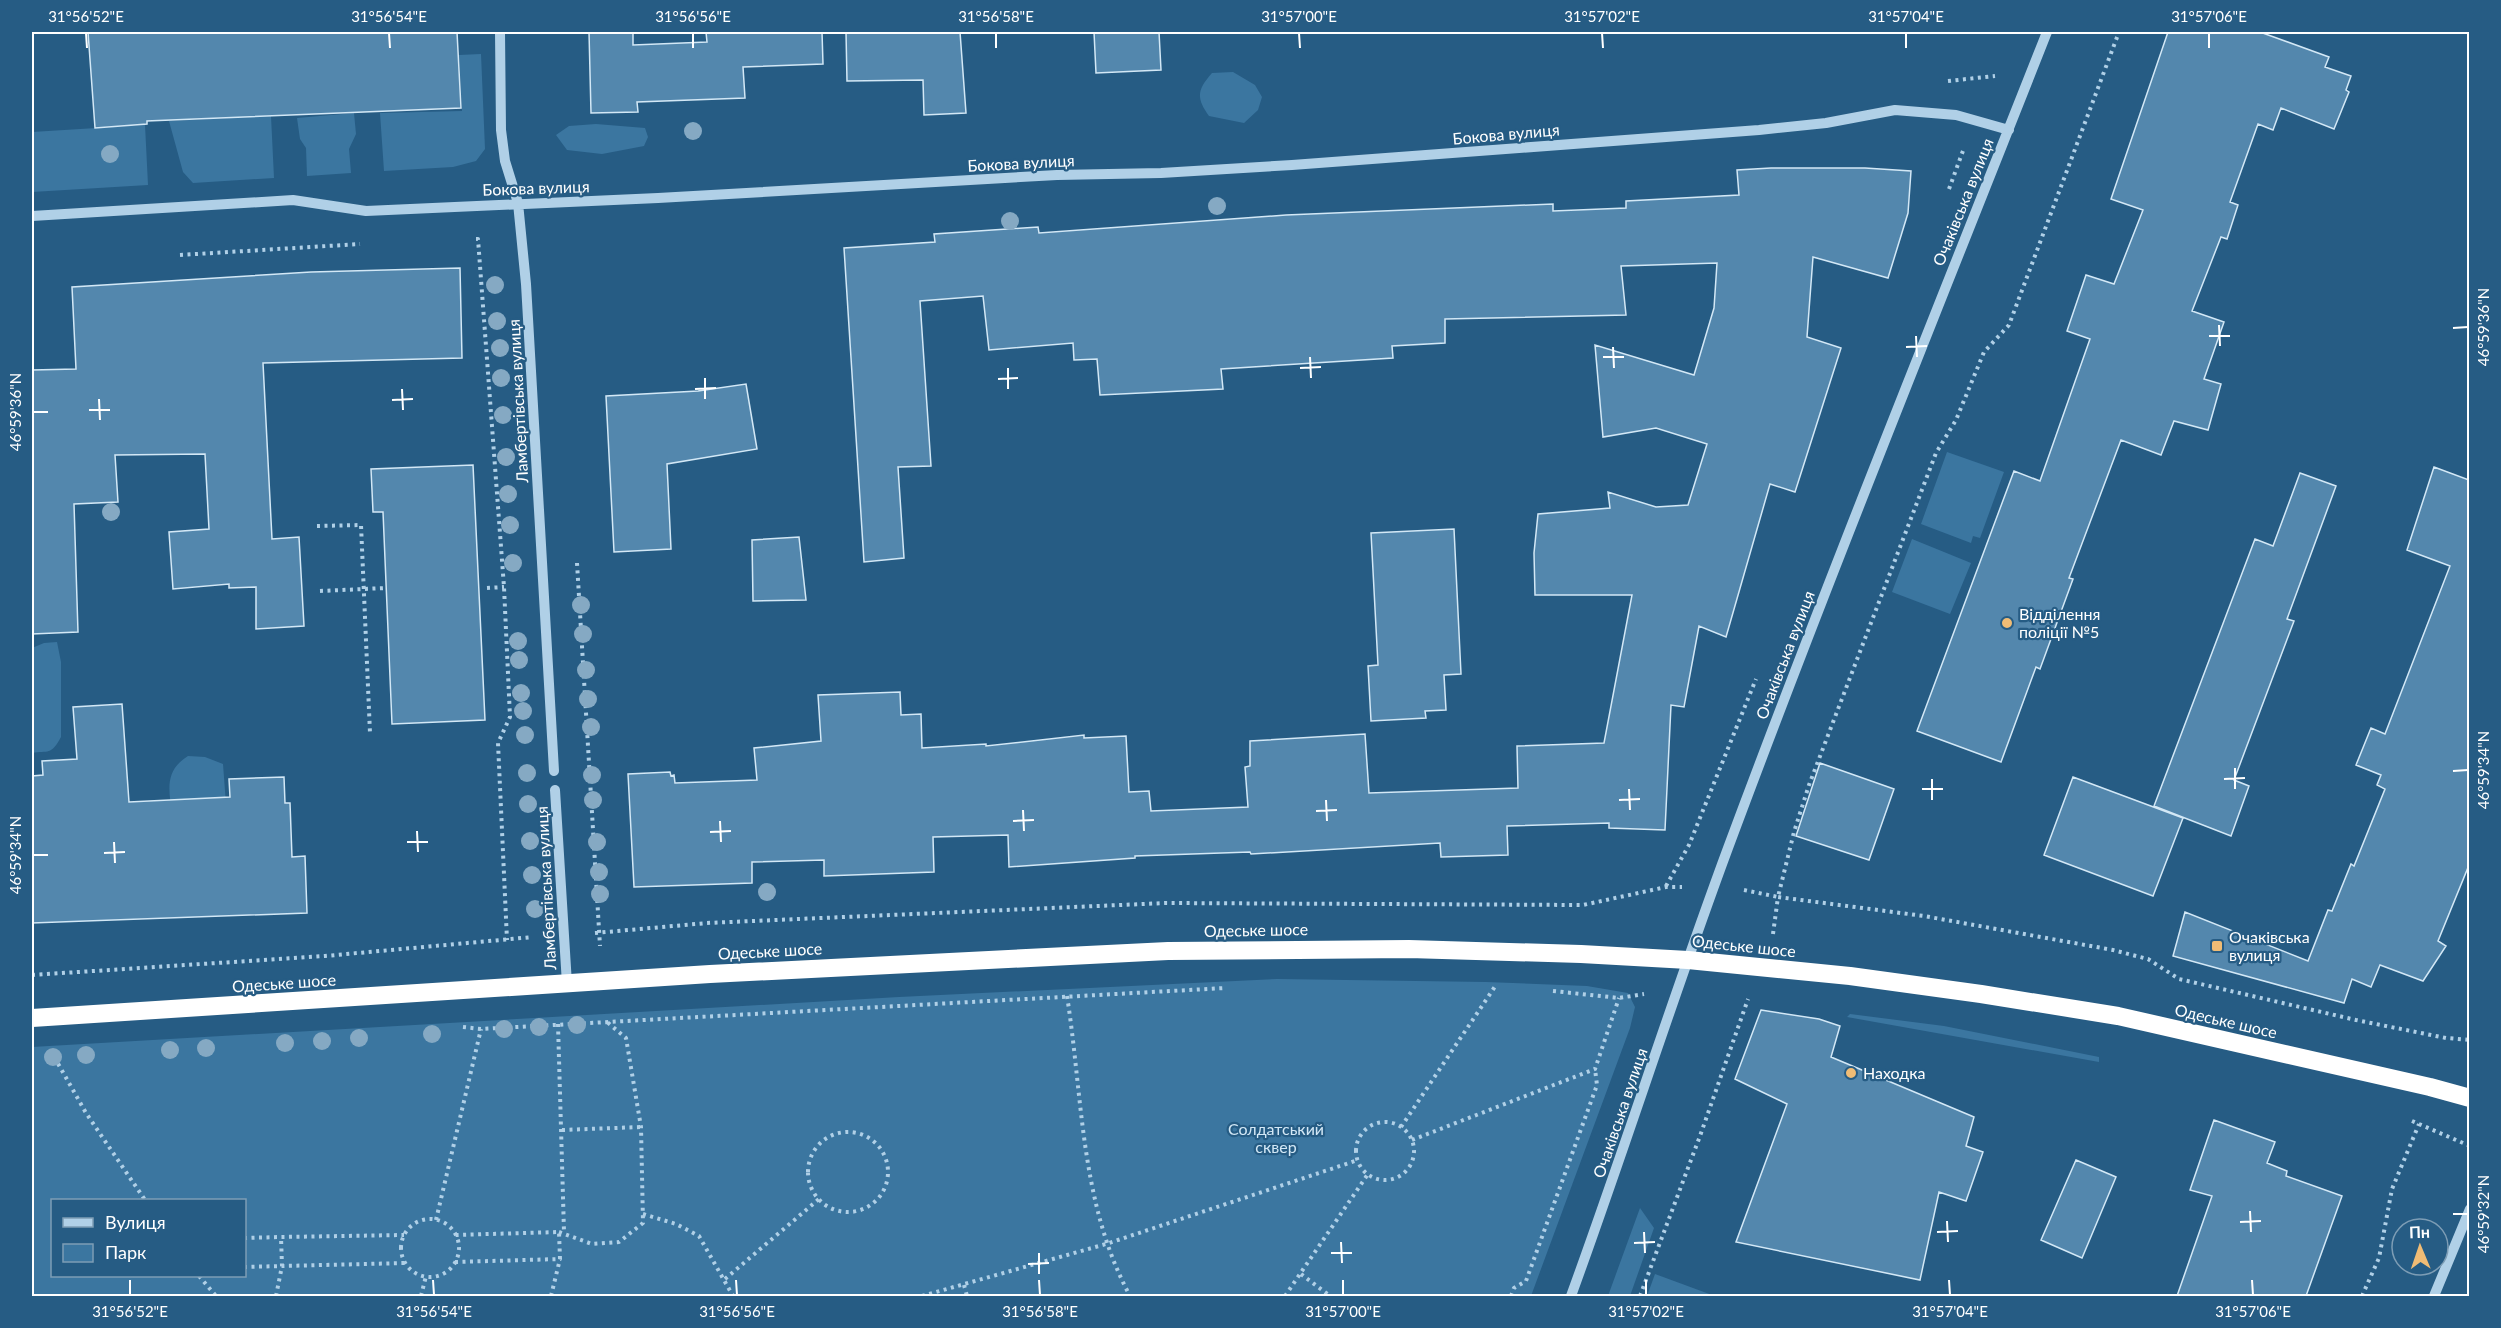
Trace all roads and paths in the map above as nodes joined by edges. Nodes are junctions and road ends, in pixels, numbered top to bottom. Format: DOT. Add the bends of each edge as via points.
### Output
graph roads {
  1 [pos="500,32"];
  2 [pos="2048,32"];
  3 [pos="2119,32"];
  4 [pos="2009,130"];
  5 [pos="518,203"];
  6 [pos="32,216"];
  7 [pos="466,239"];
  8 [pos="361,244"];
  9 [pos="180,255"];
  10 [pos="317,526"];
  11 [pos="577,563"];
  12 [pos="386,588"];
  13 [pos="487,588"];
  14 [pos="504,588"];
  15 [pos="364,589"];
  16 [pos="320,591"];
  17 [pos="370,733"];
  18 [pos="554,771"];
  19 [pos="555,790"];
  20 [pos="1713,889"];
  21 [pos="1778,897"];
  22 [pos="599,933"];
  23 [pos="564,935"];
  24 [pos="507,940"];
  25 [pos="1688,960"];
  26 [pos="1768,969"];
  27 [pos="32,975"];
  28 [pos="567,984"];
  29 [pos="1485,984"];
  30 [pos="1497,984"];
  31 [pos="1508,986"];
  32 [pos="1230,988"];
  33 [pos="1551,990"];
  34 [pos="1678,990"];
  35 [pos="1742,993"];
  36 [pos="1067,996"];
  37 [pos="1619,998"];
  38 [pos="32,1018"];
  39 [pos="607,1022"];
  40 [pos="558,1024"];
  41 [pos="461,1027"];
  42 [pos="481,1029"];
  43 [pos="2469,1040"];
  44 [pos="47,1054"];
  45 [pos="1595,1069"];
  46 [pos="2469,1098"];
  47 [pos="2408,1119"];
  48 [pos="2419,1124"];
  49 [pos="1401,1126"];
  50 [pos="641,1127"];
  51 [pos="562,1130"];
  52 [pos="1412,1140"];
  53 [pos="2469,1146"];
  54 [pos="1358,1160"];
  55 [pos="1368,1174"];
  56 [pos="144,1199"];
  57 [pos="819,1200"];
  58 [pos="2469,1209"];
  59 [pos="643,1214"];
  60 [pos="436,1220"];
  61 [pos="561,1232"];
  62 [pos="455,1234"];
  63 [pos="404,1235"];
  64 [pos="246,1238"];
  65 [pos="281,1238"];
  66 [pos="1106,1244"];
  67 [pos="560,1259"];
  68 [pos="455,1262"];
  69 [pos="405,1263"];
  70 [pos="282,1266"];
  71 [pos="246,1268"];
  72 [pos="1301,1274"];
  73 [pos="426,1276"];
  74 [pos="201,1277"];
  75 [pos="725,1279"];
  76 [pos="964,1285"];
  77 [pos="216,1296"];
  78 [pos="276,1296"];
  79 [pos="421,1296"];
  80 [pos="551,1296"];
  81 [pos="733,1296"];
  82 [pos="922,1296"];
  83 [pos="967,1296"];
  84 [pos="1131,1296"];
  85 [pos="1286,1296"];
  86 [pos="1330,1296"];
  87 [pos="1511,1296"];
  88 [pos="1570,1296"];
  89 [pos="1640,1296"];
  90 [pos="2362,1296"];
  91 [pos="2434,1296"];
  1 -- 5 [label="street, Ламбертівська вулиця" via="503,150"];
  2 -- 4 [label="street, Очаківська вулиця"];
  3 -- 21 [label="path" via="2009,325 1984,352 1956,420 1936,453 1809,785"];
  4 -- 5 [label="street, Бокова вулиця" via="1956,115 1895,110 1759,130 1292,165"];
  4 -- 20 [label="street, Очаківська вулиця" via="1878,455"];
  5 -- 6 [label="street, Бокова вулиця" via="366,211 293,200"];
  5 -- 18 [label="street, Ламбертівська вулиця"];
  7 -- 14 [label="path" via="478,239"];
  8 -- 9 [label="path"];
  10 -- 15 [label="path" via="361,525"];
  11 -- 22 [label="path"];
  12 -- 15 [label="path"];
  13 -- 14 [label="path"];
  14 -- 24 [label="path" via="510,717 498,743"];
  15 -- 16 [label="path"];
  15 -- 17 [label="path"];
  19 -- 23 [label="street, Ламбертівська вулиця"];
  20 -- 21 [label="path"];
  20 -- 22 [label="path" via="1666,887 1583,905 1166,903 707,923"];
  20 -- 25 [label="street, Очаківська вулиця"];
  21 -- 26 [label="path"];
  21 -- 43 [label="path" via="1924,916 2113,950 2148,959 2179,979 2356,1020"];
  22 -- 23 [label="path"];
  23 -- 24 [label="path"];
  23 -- 28 [label="street, Ламбертівська вулиця"];
  24 -- 27 [label="path"];
  25 -- 26 [label="highway, Одеське шосе"];
  25 -- 28 [label="highway, Одеське шосе" via="1409,949 1168,951"];
  25 -- 34 [label="street, Очаківська вулиця"];
  26 -- 46 [label="highway, Одеське шосе" via="1874,979 2118,1016"];
  28 -- 38 [label="highway, Одеське шосе"];
  29 -- 30 [label="path"];
  30 -- 31 [label="path"];
  30 -- 49 [label="path"];
  32 -- 36 [label="path"];
  33 -- 37 [label="path"];
  34 -- 37 [label="path"];
  34 -- 88 [label="street, Очаківська вулиця"];
  35 -- 89 [label="path" via="1750,993"];
  36 -- 39 [label="path"];
  36 -- 66 [label="path" via="1088,1165"];
  37 -- 45 [label="path"];
  39 -- 40 [label="path"];
  39 -- 50 [label="path" via="626,1038"];
  40 -- 42 [label="path"];
  40 -- 51 [label="path"];
  41 -- 42 [label="path"];
  42 -- 60 [label="path"];
  44 -- 56 [label="path" via="56,1060 86,1113"];
  45 -- 52 [label="path"];
  45 -- 87 [label="path" via="1597,1085 1526,1281 1514,1288"];
  47 -- 48 [label="path"];
  48 -- 53 [label="path"];
  48 -- 90 [label="path" via="2392,1189 2379,1258"];
  49 -- 52 [label="path"];
  49 -- 54 [label="path" via="1386,1122 1364,1131 1357,1145"];
  50 -- 51 [label="path"];
  50 -- 59 [label="path"];
  51 -- 61 [label="path"];
  52 -- 55 [label="path" via="1412,1162 1403,1174 1382,1180"];
  54 -- 55 [label="path"];
  54 -- 66 [label="path"];
  55 -- 72 [label="path"];
  57 -- 57 [label="path" via="810,1182 809,1163 825,1140 852,1132 878,1145 889,1171 879,1197 855,1212 835,1209"];
  57 -- 75 [label="path"];
  58 -- 91 [label="street"];
  59 -- 61 [label="path" via="643,1223 619,1242 592,1244"];
  59 -- 75 [label="path" via="699,1236"];
  60 -- 62 [label="path"];
  60 -- 63 [label="path" via="421,1221"];
  61 -- 62 [label="path"];
  61 -- 67 [label="path"];
  62 -- 68 [label="path" via="459,1249"];
  63 -- 65 [label="path"];
  63 -- 69 [label="path" via="401,1249"];
  64 -- 65 [label="path"];
  65 -- 70 [label="path"];
  66 -- 76 [label="path"];
  66 -- 84 [label="path"];
  67 -- 68 [label="path"];
  67 -- 80 [label="path"];
  68 -- 73 [label="path" via="446,1272"];
  69 -- 70 [label="path"];
  69 -- 73 [label="path"];
  70 -- 71 [label="path"];
  70 -- 78 [label="path"];
  72 -- 85 [label="path"];
  72 -- 86 [label="path"];
  73 -- 79 [label="path"];
  74 -- 77 [label="path"];
  75 -- 81 [label="path"];
  76 -- 82 [label="path"];
  76 -- 83 [label="path"];
}
